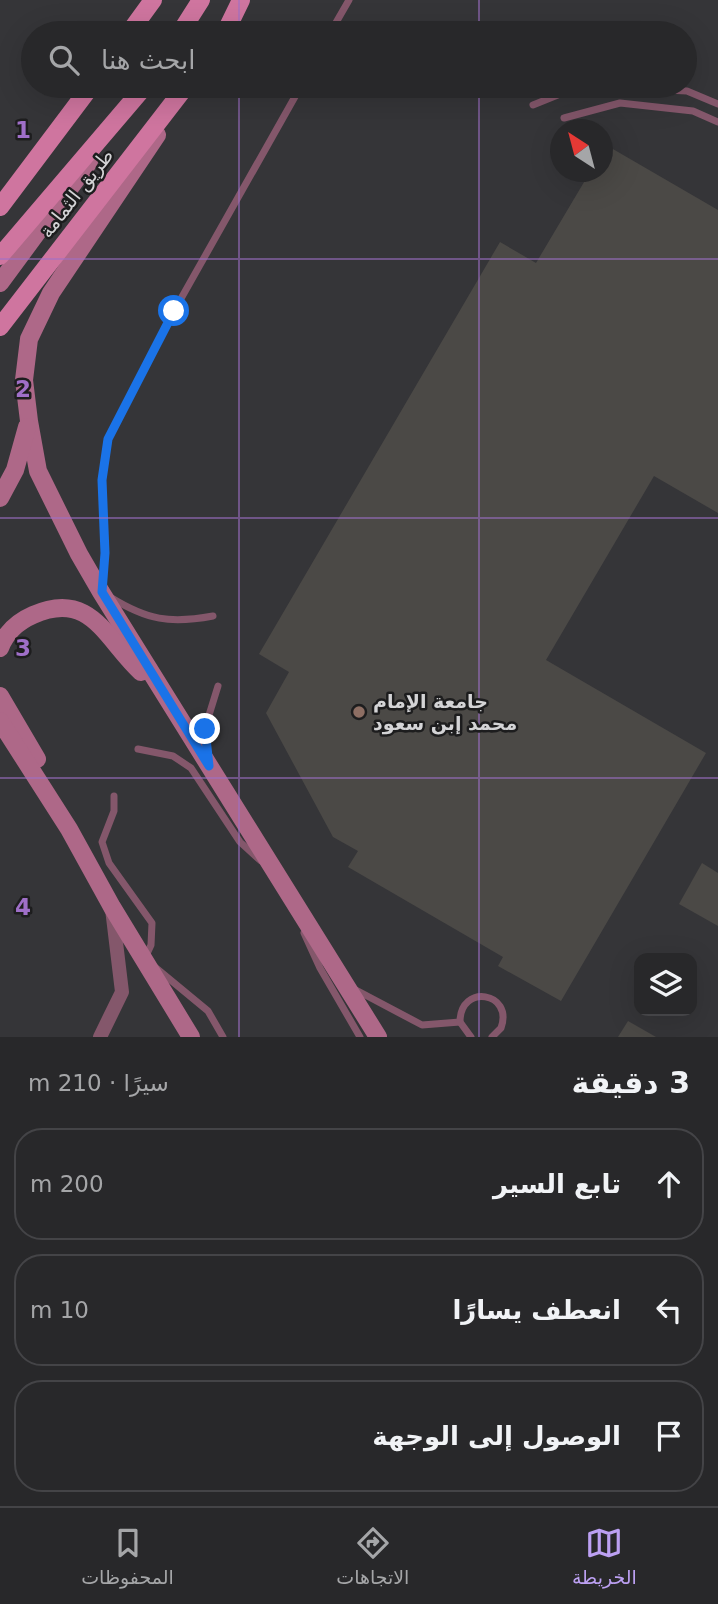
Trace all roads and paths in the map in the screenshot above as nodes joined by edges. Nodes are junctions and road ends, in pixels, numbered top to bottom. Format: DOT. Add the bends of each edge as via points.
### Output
graph roads {
  1 [pos="140,0"];
  2 [pos="153,0"];
  3 [pos="201,0"];
  4 [pos="241,0"];
  5 [pos="349,0"];
  6 [pos="129,21"];
  7 [pos="138,21"];
  8 [pos="188,21"];
  9 [pos="231,21"];
  10 [pos="337,21"];
  11 [pos="697,95"];
  12 [pos="82,98"];
  13 [pos="135,98"];
  14 [pos="136,98"];
  15 [pos="179,98"];
  16 [pos="180,98"];
  17 [pos="294,98"];
  18 [pos="551,98"];
  19 [pos="718,104"];
  20 [pos="533,105"];
  21 [pos="564,118"];
  22 [pos="718,122"];
  23 [pos="0,207"];
  24 [pos="0,256"];
  25 [pos="0,284"];
  26 [pos="0,327"];
  27 [pos="29,421"];
  28 [pos="0,498"];
  29 [pos="102,592"];
  30 [pos="213,616"];
  31 [pos="0,648"];
  32 [pos="218,686"];
  33 [pos="162,691"];
  34 [pos="0,696"];
  35 [pos="0,721"];
  36 [pos="138,749"];
  37 [pos="209,766"];
  38 [pos="114,796"];
  39 [pos="68,829"];
  40 [pos="279,877"];
  41 [pos="112,907"];
  42 [pos="145,958"];
  43 [pos="349,987"];
  44 [pos="460,1023"];
  45 [pos="100,1037"];
  46 [pos="191,1037"];
  47 [pos="223,1037"];
  48 [pos="360,1037"];
  49 [pos="378,1037"];
  50 [pos="471,1037"];
  51 [pos="492,1037"];
  1 -- 6 [label="main road"];
  2 -- 7 [label="main road"];
  3 -- 8 [label="main road"];
  4 -- 9 [label="main road"];
  5 -- 10 [label="lane"];
  11 -- 19 [label="lane"];
  12 -- 23 [label="main road"];
  13 -- 24 [label="main road, طريق الثمامة"];
  14 -- 25 [label="street"];
  15 -- 26 [label="main road, طريق الثمامة"];
  16 -- 27 [label="street" via="51,293 34,327 24,380"];
  17 -- 29 [label="lane" via="108,439 102,480"];
  18 -- 20 [label="lane"];
  21 -- 22 [label="lane" via="620,103 693,111"];
  27 -- 28 [label="street" via="15,470"];
  27 -- 29 [label="street" via="38,471"];
  29 -- 30 [label="lane" via="131,610 172,621"];
  29 -- 33 [label="street"];
  31 -- 33 [label="street" via="19,621 43,610 70,607 99,625"];
  32 -- 37 [label="lane" via="205,729"];
  33 -- 37 [label="street"];
  34 -- 39 [label="street" via="35,754"];
  35 -- 39 [label="street"];
  36 -- 40 [label="lane" via="173,756 191,768 240,842"];
  37 -- 40 [label="street"];
  38 -- 42 [label="lane" via="103,842 109,863 152,923"];
  39 -- 41 [label="street"];
  40 -- 43 [label="street"];
  40 -- 48 [label="lane" via="320,968"];
  41 -- 42 [label="street"];
  41 -- 45 [label="street" via="122,992"];
  42 -- 46 [label="street"];
  42 -- 47 [label="lane" via="208,1011"];
  43 -- 44 [label="lane" via="422,1025"];
  43 -- 49 [label="street"];
  44 -- 50 [label="lane"];
  44 -- 51 [label="lane" via="468,1001 491,998 503,1017 501,1028"];
}
